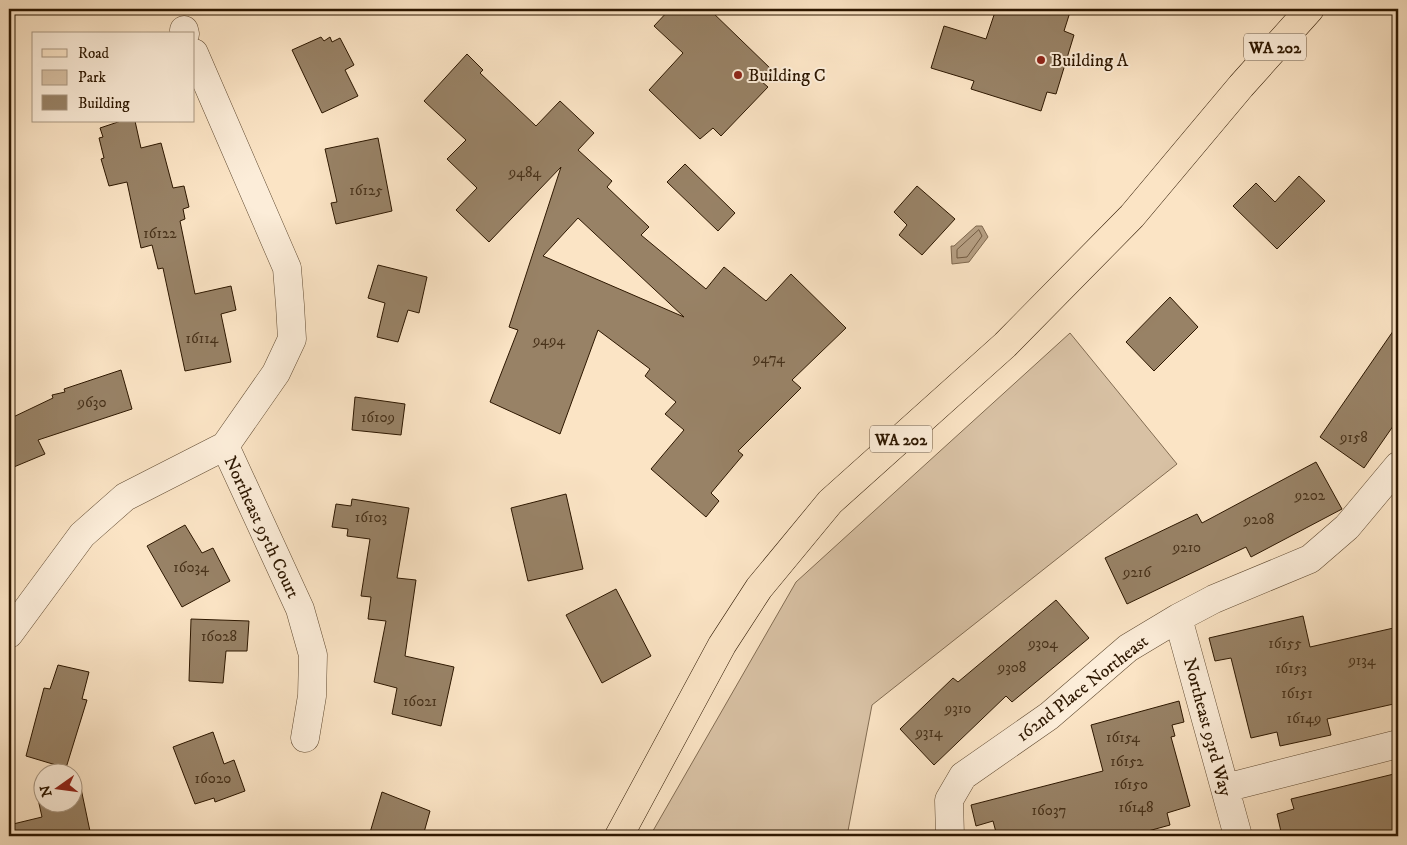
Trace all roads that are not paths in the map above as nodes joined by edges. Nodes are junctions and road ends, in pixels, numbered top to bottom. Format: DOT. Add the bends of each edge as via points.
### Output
graph roads {
  1 [pos="1310,9"];
  2 [pos="195,55"];
  3 [pos="225,446"];
  4 [pos="1398,466"];
  5 [pos="1178,618"];
  6 [pos="9,634"];
  7 [pos="305,738"];
  8 [pos="1398,744"];
  9 [pos="1225,788"];
  10 [pos="619,836"];
  11 [pos="950,836"];
  12 [pos="1238,836"];
  1 -- 10 [label="main road, WA 202" via="1125,223 1005,346 830,502 759,588 728,636"];
  2 -- 3 [label="street, Northeast 95th Court" via="287,268 290,304 292,339 276,374"];
  3 -- 6 [label="street" via="125,497 82,534"];
  3 -- 7 [label="street, Northeast 95th Court" via="300,609 313,655 312,696"];
  4 -- 5 [label="street, 162nd Place Northeast" via="1347,527 1310,559 1214,599"];
  5 -- 9 [label="street, Northeast 93rd Way"];
  5 -- 11 [label="street, 162nd Place Northeast" via="1128,648 1049,716 963,776 949,800"];
  8 -- 9 [label="street"];
  9 -- 12 [label="street, Northeast 93rd Way"];
}
